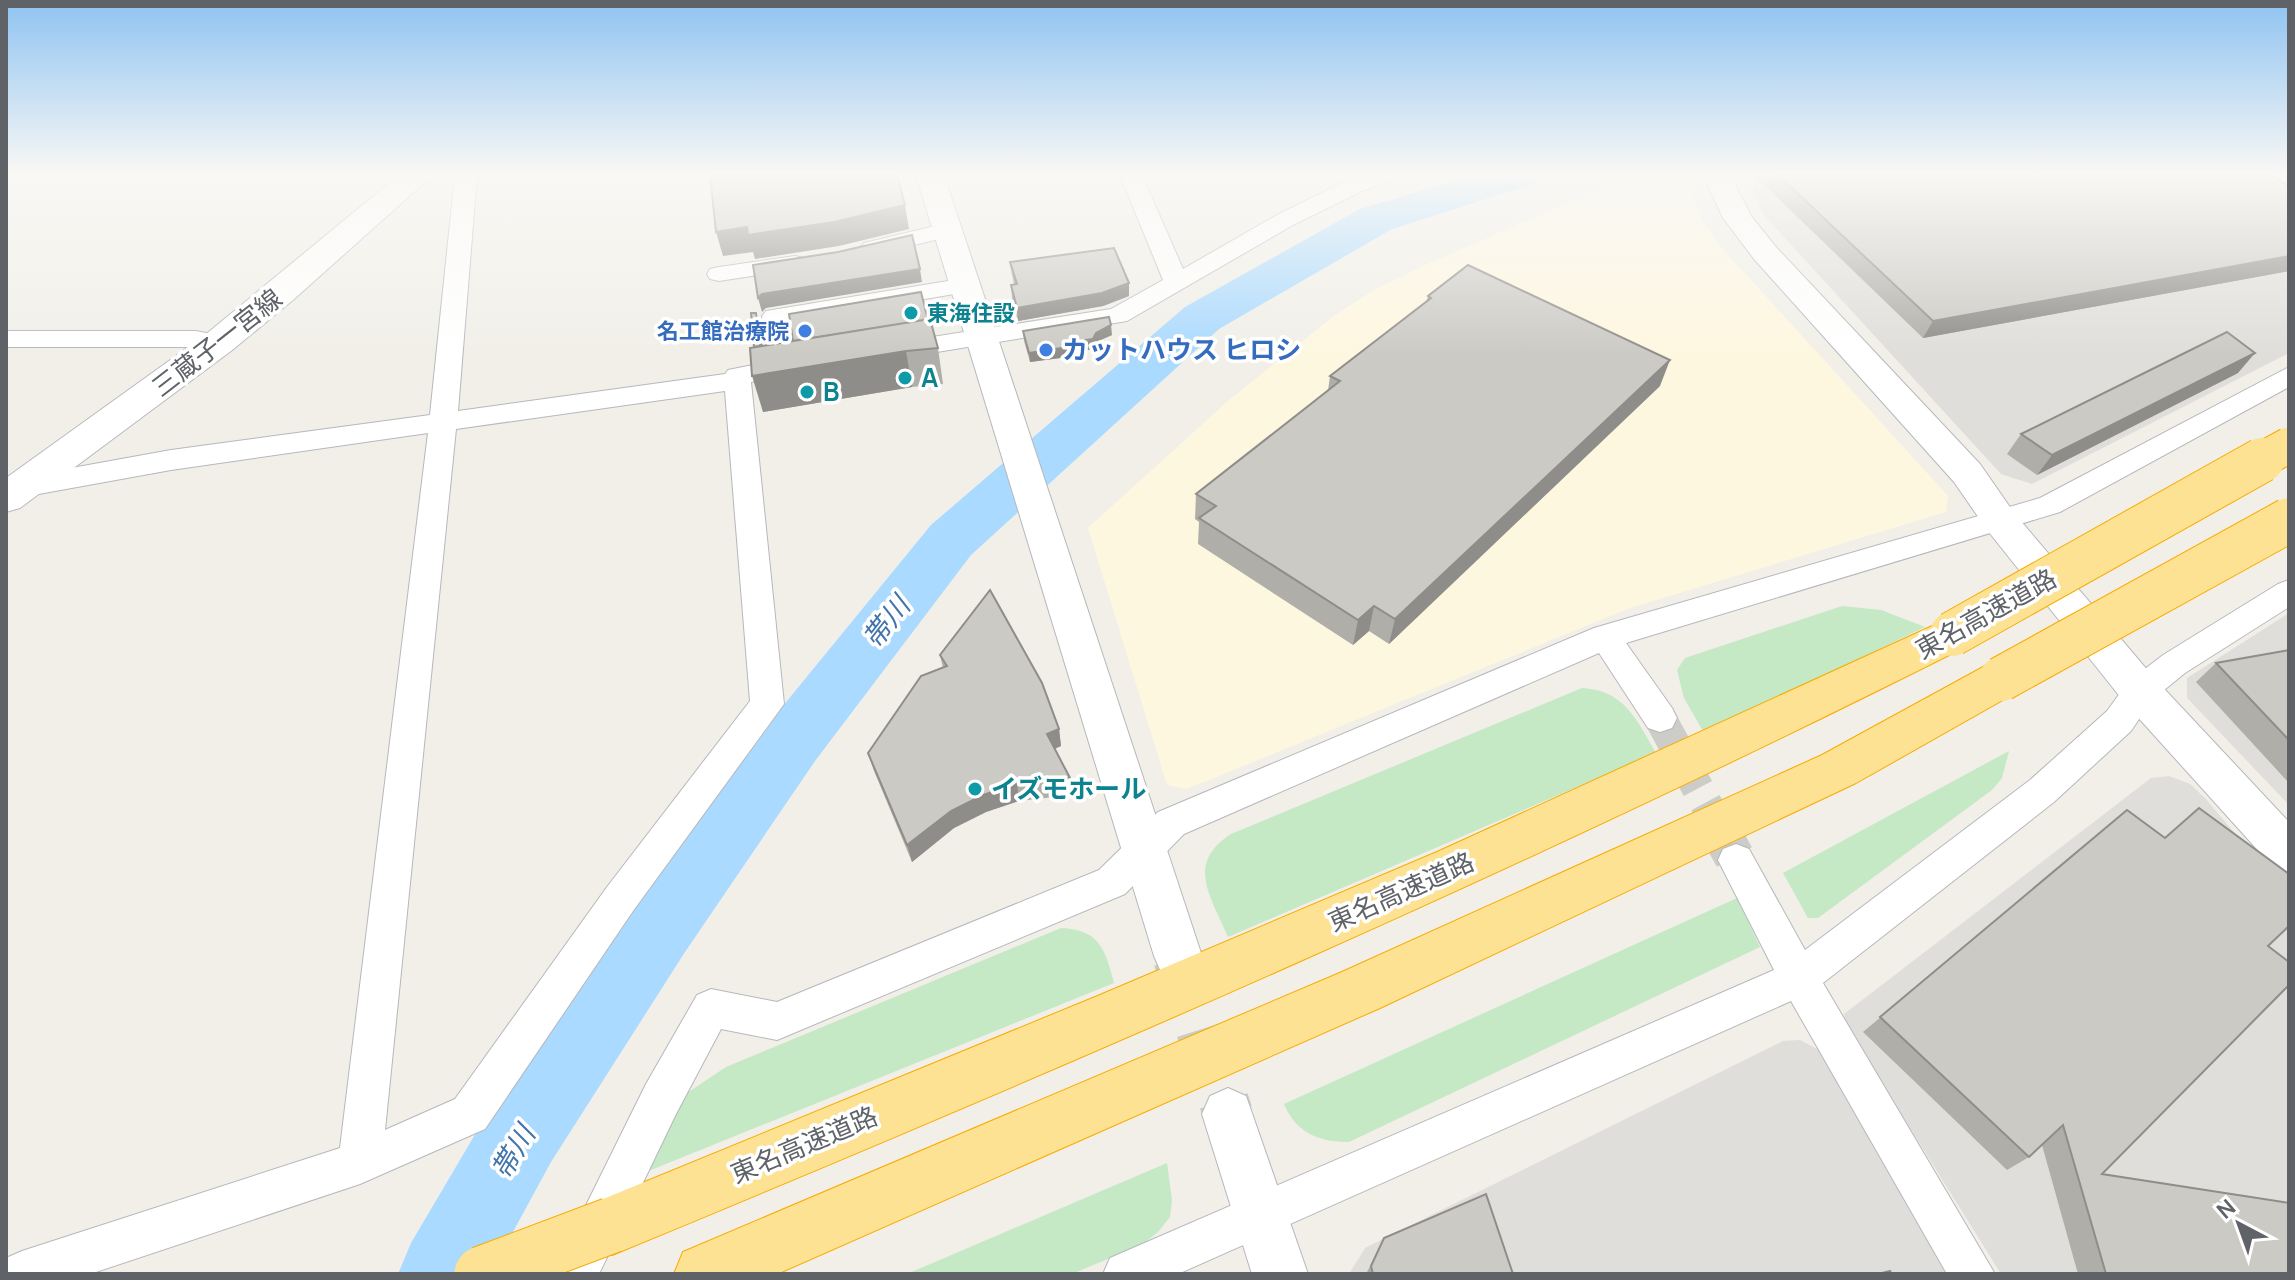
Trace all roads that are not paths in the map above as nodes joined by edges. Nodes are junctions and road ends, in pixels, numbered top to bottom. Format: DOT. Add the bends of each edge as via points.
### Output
graph roads {
  1 [pos="349,235"];
  2 [pos="460,235"];
  3 [pos="928,235"];
  4 [pos="950,235"];
  5 [pos="1156,235"];
  6 [pos="1259,235"];
  7 [pos="1751,235"];
  8 [pos="852,253"];
  9 [pos="825,259"];
  10 [pos="719,274"];
  11 [pos="1176,281"];
  12 [pos="966,285"];
  13 [pos="981,336"];
  14 [pos="6,339"];
  15 [pos="218,343"];
  16 [pos="871,354"];
  17 [pos="812,364"];
  18 [pos="782,369"];
  19 [pos="2289,376"];
  20 [pos="737,381"];
  21 [pos="443,423"];
  22 [pos="2289,445"];
  23 [pos="14,492"];
  24 [pos="2289,520"];
  25 [pos="2001,522"];
  26 [pos="2289,592"];
  27 [pos="1605,637"];
  28 [pos="2140,691"];
  29 [pos="1660,718"];
  30 [pos="1143,851"];
  31 [pos="2289,853"];
  32 [pos="1736,860"];
  33 [pos="1178,956"];
  34 [pos="1799,978"];
  35 [pos="1228,1114"];
  36 [pos="360,1163"];
  37 [pos="1261,1214"];
  38 [pos="22,1274"];
  39 [pos="482,1274"];
  40 [pos="575,1274"];
  41 [pos="705,1274"];
  42 [pos="1126,1274"];
  43 [pos="1280,1274"];
  44 [pos="1972,1274"];
  1 -- 15 [label="main road, 三蔵子一宮線"];
  2 -- 21 [label="street"];
  3 -- 8 [label="street"];
  4 -- 12 [label="street"];
  5 -- 11 [label="street"];
  6 -- 11 [label="street"];
  7 -- 25 [label="street" via="1967,473"];
  9 -- 10 [label="street"];
  11 -- 13 [label="street" via="1118,316"];
  12 -- 13 [label="street"];
  12 -- 18 [label="street" via="775,316"];
  13 -- 16 [label="street"];
  13 -- 30 [label="street"];
  14 -- 15 [label="street"];
  15 -- 23 [label="main road, 三蔵子一宮線"];
  17 -- 18 [label="street"];
  18 -- 20 [label="street" via="737,376"];
  19 -- 25 [label="street" via="2050,505"];
  20 -- 21 [label="street"];
  20 -- 36 [label="street" via="767,704 620,899 470,1114"];
  21 -- 23 [label="street" via="171,460"];
  21 -- 36 [label="street"];
  22 -- 39 [label="highway, 東名高速道路, bridge" via="1952,634 1791,715 1256,957"];
  24 -- 41 [label="highway, bridge" via="1839,769 1361,990"];
  25 -- 27 [label="street"];
  25 -- 28 [label="street"];
  26 -- 28 [label="street"];
  27 -- 29 [label="street"];
  27 -- 30 [label="street" via="1171,823"];
  28 -- 31 [label="street"];
  28 -- 34 [label="street" via="2119,721 2042,791"];
  30 -- 33 [label="street"];
  30 -- 40 [label="street" via="1112,882 777,1021 711,1008"];
  32 -- 34 [label="street"];
  34 -- 37 [label="street"];
  34 -- 44 [label="street"];
  35 -- 37 [label="street"];
  36 -- 38 [label="street"];
  37 -- 42 [label="street"];
  37 -- 43 [label="street"];
}
